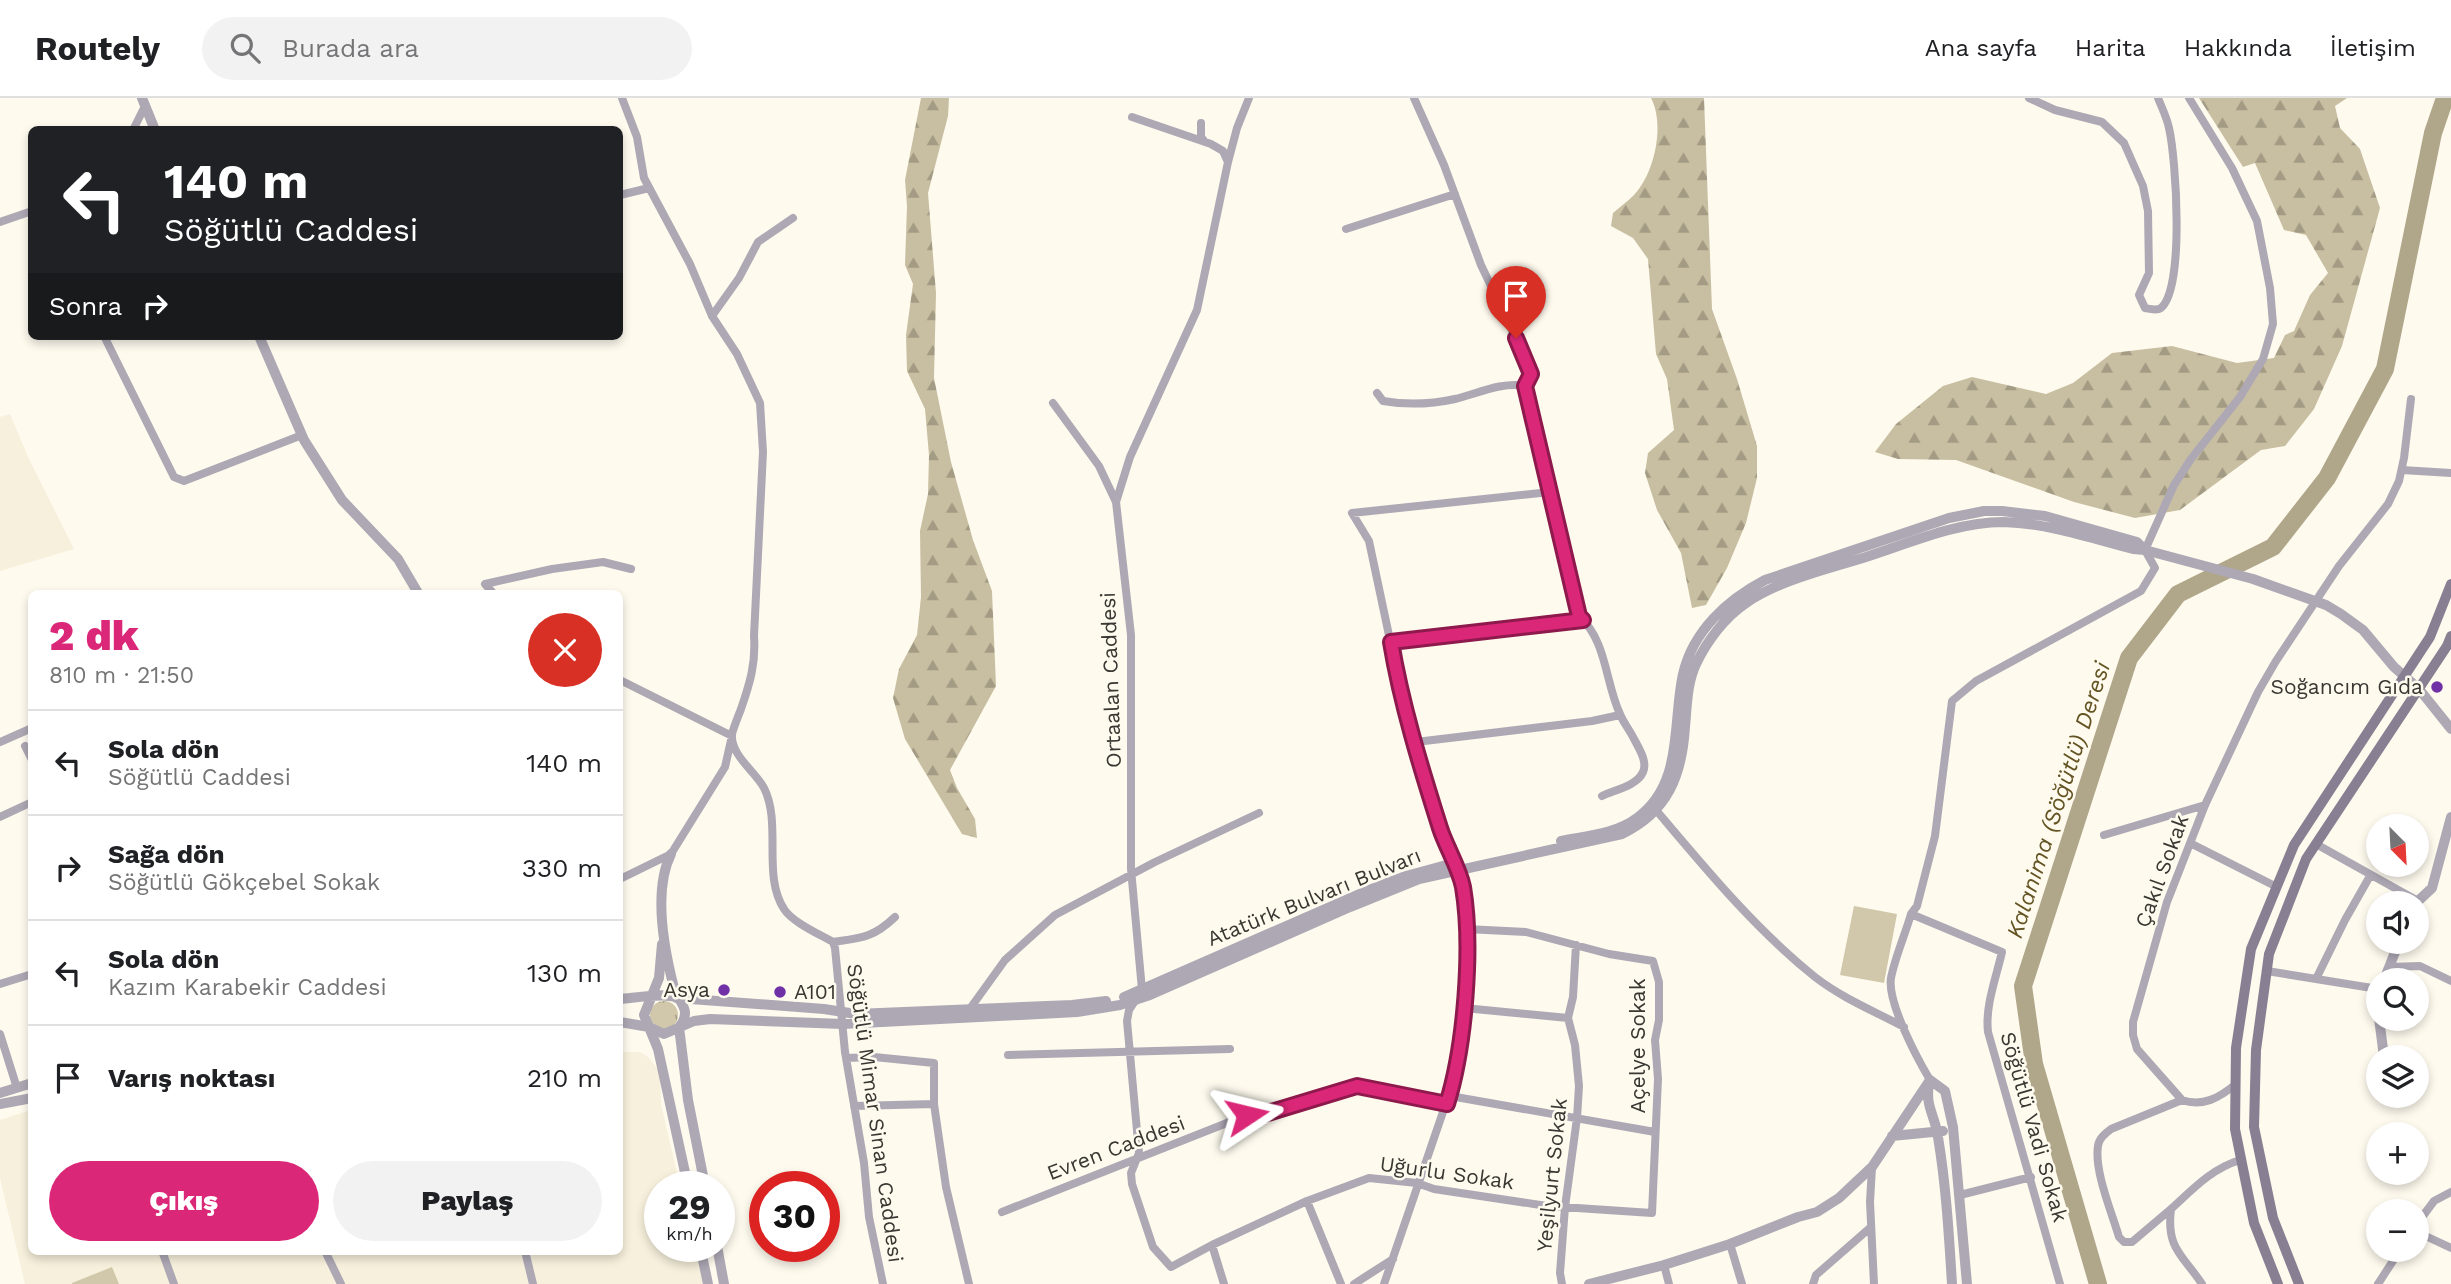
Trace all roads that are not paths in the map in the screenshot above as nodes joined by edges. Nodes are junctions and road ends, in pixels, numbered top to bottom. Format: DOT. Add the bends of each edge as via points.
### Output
graph roads {
  1 [pos="622,98"];
  2 [pos="1249,98"];
  3 [pos="1414,98"];
  4 [pos="2029,98"];
  5 [pos="2158,98"];
  6 [pos="2189,98"];
  7 [pos="143,102"];
  8 [pos="1132,117"];
  9 [pos="1201,123"];
  10 [pos="134,126"];
  11 [pos="153,126"];
  12 [pos="1205,142"];
  13 [pos="1228,162"];
  14 [pos="649,188"];
  15 [pos="623,194"];
  16 [pos="1455,194"];
  17 [pos="28,212"];
  18 [pos="793,218"];
  19 [pos="0,222"];
  20 [pos="1346,229"];
  21 [pos="712,316"];
  22 [pos="106,340"];
  23 [pos="261,340"];
  24 [pos="1525,386"];
  25 [pos="1377,393"];
  26 [pos="2411,399"];
  27 [pos="1053,403"];
  28 [pos="302,435"];
  29 [pos="2402,470"];
  30 [pos="2451,473"];
  31 [pos="1550,492"];
  32 [pos="1116,502"];
  33 [pos="2145,550"];
  34 [pos="631,569"];
  35 [pos="2451,584"];
  36 [pos="416,590"];
  37 [pos="490,590"];
  38 [pos="2315,602"];
  39 [pos="1583,620"];
  40 [pos="1391,642"];
  41 [pos="2450,643"];
  42 [pos="2405,677"];
  43 [pos="623,682"];
  44 [pos="2419,689"];
  45 [pos="1620,715"];
  46 [pos="2451,729"];
  47 [pos="28,730"];
  48 [pos="732,736"];
  49 [pos="0,742"];
  50 [pos="1416,742"];
  51 [pos="25,746"];
  52 [pos="28,752"];
  53 [pos="1602,796"];
  54 [pos="28,804"];
  55 [pos="2205,805"];
  56 [pos="1656,810"];
  57 [pos="1259,813"];
  58 [pos="0,817"];
  59 [pos="2451,817"];
  60 [pos="2104,835"];
  61 [pos="2190,843"];
  62 [pos="2316,844"];
  63 [pos="671,854"];
  64 [pos="1455,866"];
  65 [pos="1132,874"];
  66 [pos="2366,874"];
  67 [pos="2369,877"];
  68 [pos="2372,877"];
  69 [pos="623,878"];
  70 [pos="2275,887"];
  71 [pos="2397,891"];
  72 [pos="2429,891"];
  73 [pos="1911,914"];
  74 [pos="895,917"];
  75 [pos="664,929"];
  76 [pos="1466,929"];
  77 [pos="832,942"];
  78 [pos="1576,945"];
  79 [pos="2394,954"];
  80 [pos="2389,967"];
  81 [pos="2267,971"];
  82 [pos="28,975"];
  83 [pos="2316,979"];
  84 [pos="2451,981"];
  85 [pos="0,984"];
  86 [pos="2366,987"];
  87 [pos="1142,990"];
  88 [pos="653,997"];
  89 [pos="677,998"];
  90 [pos="623,999"];
  91 [pos="1135,1000"];
  92 [pos="1464,1008"];
  93 [pos="969,1010"];
  94 [pos="840,1011"];
  95 [pos="1568,1018"];
  96 [pos="623,1023"];
  97 [pos="843,1024"];
  98 [pos="649,1027"];
  99 [pos="679,1027"];
  100 [pos="1905,1027"];
  101 [pos="0,1034"];
  102 [pos="1230,1049"];
  103 [pos="1130,1051"];
  104 [pos="1008,1055"];
  105 [pos="846,1058"];
  106 [pos="1930,1080"];
  107 [pos="28,1084"];
  108 [pos="2236,1084"];
  109 [pos="17,1088"];
  110 [pos="0,1093"];
  111 [pos="28,1099"];
  112 [pos="1448,1100"];
  113 [pos="2182,1100"];
  114 [pos="0,1104"];
  115 [pos="934,1104"];
  116 [pos="854,1106"];
  117 [pos="1577,1118"];
  118 [pos="1954,1128"];
  119 [pos="1655,1132"];
  120 [pos="1938,1133"];
  121 [pos="1892,1136"];
  122 [pos="1135,1160"];
  123 [pos="2240,1160"];
  124 [pos="1872,1167"];
  125 [pos="685,1171"];
  126 [pos="702,1171"];
  127 [pos="2031,1177"];
  128 [pos="1417,1182"];
  129 [pos="2451,1192"];
  130 [pos="1960,1195"];
  131 [pos="1307,1201"];
  132 [pos="1565,1207"];
  133 [pos="2429,1208"];
  134 [pos="2171,1209"];
  135 [pos="1002,1212"];
  136 [pos="1652,1213"];
  137 [pos="1871,1227"];
  138 [pos="2429,1238"];
  139 [pos="1730,1244"];
  140 [pos="1212,1245"];
  141 [pos="2451,1248"];
  142 [pos="163,1255"];
  143 [pos="327,1255"];
  144 [pos="526,1255"];
  145 [pos="1393,1259"];
  146 [pos="703,1262"];
  147 [pos="720,1262"];
  148 [pos="2392,1262"];
  149 [pos="1664,1265"];
  150 [pos="1387,1281"];
  151 [pos="174,1284"];
  152 [pos="341,1284"];
  153 [pos="533,1284"];
  154 [pos="708,1284"];
  155 [pos="724,1284"];
  156 [pos="883,1284"];
  157 [pos="969,1284"];
  158 [pos="1224,1284"];
  159 [pos="1341,1284"];
  160 [pos="1354,1284"];
  161 [pos="1562,1284"];
  162 [pos="1589,1284"];
  163 [pos="1669,1284"];
  164 [pos="1742,1284"];
  165 [pos="1813,1284"];
  166 [pos="1874,1284"];
  167 [pos="1952,1284"];
  168 [pos="1967,1284"];
  169 [pos="2060,1284"];
  170 [pos="2202,1284"];
  171 [pos="2278,1284"];
  172 [pos="2299,1284"];
  173 [pos="2378,1284"];
  1 -- 14 [label="street"];
  2 -- 13 [label="street, Ortaalan Caddesi"];
  3 -- 16 [label="street"];
  4 -- 5 [label="street" via="2102,122 2124,143 2143,186 2148,211 2149,274 2139,295 2145,308 2156,309 2169,295 2178,243 2172,146"];
  6 -- 33 [label="street" via="2232,168 2257,221 2273,324 2263,359 2240,397 2190,459"];
  7 -- 10 [label="street"];
  7 -- 11 [label="street"];
  8 -- 12 [label="street"];
  9 -- 12 [label="street"];
  12 -- 13 [label="street" via="1223,151"];
  13 -- 32 [label="street, Ortaalan Caddesi" via="1197,310 1130,457"];
  14 -- 15 [label="street"];
  14 -- 21 [label="street"];
  16 -- 20 [label="street"];
  16 -- 24 [label="street" via="1481,265 1527,362 1531,374"];
  17 -- 19 [label="street"];
  18 -- 21 [label="street" via="758,242"];
  21 -- 48 [label="street" via="755,389 763,452 755,657"];
  22 -- 28 [label="street" via="174,477 184,481"];
  23 -- 28 [label="street"];
  24 -- 25 [label="street" via="1401,404 1383,401"];
  24 -- 31 [label="street"];
  26 -- 29 [label="street, Çakıl Sokak"];
  27 -- 32 [label="street" via="1099,466"];
  28 -- 36 [label="street" via="342,500 398,559"];
  29 -- 30 [label="street"];
  29 -- 38 [label="street, Çakıl Sokak" via="2388,504"];
  31 -- 39 [label="street"];
  31 -- 40 [label="street" via="1352,513 1369,541"];
  32 -- 65 [label="street, Ortaalan Caddesi" via="1131,635"];
  33 -- 38 [label="street, Atatürk Bulvarı Bulvarı" via="2253,579"];
  33 -- 56 [label="street, Atatürk Bulvarı Bulvarı" via="2024,524 1983,523 1842,564 1757,596 1731,614 1695,665 1680,772"];
  33 -- 64 [label="street, Atatürk Bulvarı Bulvarı" via="2137,542 2045,516 1984,511 1949,518 1765,580 1719,611 1689,655 1671,771 1645,812 1613,831"];
  33 -- 73 [label="street" via="2155,568 2141,591 1976,681 1952,701 1935,836"];
  34 -- 37 [label="street" via="603,562 552,569 485,584"];
  35 -- 42 [label="main road" via="2430,637"];
  38 -- 42 [label="street, Atatürk Bulvarı Bulvarı" via="2362,630"];
  38 -- 55 [label="street, Çakıl Sokak" via="2258,692"];
  39 -- 40 [label="street"];
  39 -- 45 [label="street" via="1602,652"];
  40 -- 50 [label="street"];
  41 -- 44 [label="main road"];
  42 -- 44 [label="street, Atatürk Bulvarı Bulvarı"];
  42 -- 70 [label="main road" via="2294,845"];
  43 -- 48 [label="street"];
  44 -- 46 [label="street, Atatürk Bulvarı Bulvarı"];
  44 -- 62 [label="main road"];
  45 -- 50 [label="street"];
  45 -- 53 [label="street" via="1644,771 1630,784"];
  47 -- 49 [label="street"];
  48 -- 63 [label="street" via="725,767"];
  48 -- 77 [label="street, Söğütlü Mimar Sinan Caddesi" via="739,756 760,780 769,803 777,892 784,910"];
  50 -- 64 [label="street"];
  51 -- 52 [label="street"];
  54 -- 58 [label="street"];
  55 -- 60 [label="street"];
  55 -- 61 [label="street, Çakıl Sokak"];
  56 -- 64 [label="street, Atatürk Bulvarı Bulvarı" via="1636,828 1612,837"];
  56 -- 100 [label="street" via="1701,864 1787,952 1837,991"];
  57 -- 65 [label="street"];
  59 -- 72 [label="street"];
  61 -- 70 [label="street"];
  61 -- 113 [label="street, Çakıl Sokak" via="2167,902 2133,1022 2137,1049"];
  62 -- 66 [label="street"];
  62 -- 81 [label="main road" via="2278,930"];
  63 -- 69 [label="street"];
  63 -- 75 [label="street" via="662,879"];
  64 -- 76 [label="street" via="1463,886"];
  64 -- 87 [label="street, Atatürk Bulvarı Bulvarı" via="1416,873 1373,889"];
  64 -- 91 [label="street, Atatürk Bulvarı Bulvarı"];
  65 -- 87 [label="street, Ortaalan Caddesi"];
  65 -- 93 [label="street" via="1055,915 1037,930 1005,960"];
  67 -- 83 [label="street"];
  68 -- 71 [label="street"];
  70 -- 108 [label="main road" via="2250,949 2236,1048"];
  73 -- 100 [label="street" via="1891,979 1894,1005"];
  73 -- 127 [label="street, Söğütlü Vadi Sokak" via="2002,952 1989,1004 1988,1032"];
  74 -- 77 [label="street" via="869,937"];
  75 -- 88 [label="street"];
  75 -- 89 [label="street"];
  76 -- 78 [label="street" via="1526,932"];
  76 -- 92 [label="street"];
  77 -- 94 [label="street, Söğütlü Mimar Sinan Caddesi"];
  78 -- 95 [label="street, Yeşilyurt Sokak"];
  78 -- 119 [label="street, Açelye Sokak" via="1653,961 1659,982"];
  79 -- 80 [label="street"];
  80 -- 84 [label="street" via="2420,966"];
  81 -- 83 [label="street"];
  81 -- 172 [label="main road" via="2256,1050 2254,1127 2273,1218"];
  82 -- 85 [label="street"];
  83 -- 86 [label="street"];
  87 -- 91 [label="street"];
  87 -- 93 [label="street, Atatürk Bulvarı Bulvarı" via="1117,999 1072,1005"];
  88 -- 89 [label="street, Atatürk Bulvarı Bulvarı" via="665,993"];
  88 -- 90 [label="street, Atatürk Bulvarı Bulvarı"];
  88 -- 98 [label="street" via="644,1014"];
  89 -- 94 [label="street, Atatürk Bulvarı Bulvarı"];
  89 -- 99 [label="street" via="685,1015"];
  91 -- 97 [label="street, Atatürk Bulvarı Bulvarı" via="1077,1012"];
  91 -- 103 [label="street" via="1127,1021"];
  92 -- 95 [label="street"];
  92 -- 112 [label="street"];
  93 -- 94 [label="street, Atatürk Bulvarı Bulvarı"];
  94 -- 97 [label="street, Söğütlü Mimar Sinan Caddesi"];
  95 -- 117 [label="street, Yeşilyurt Sokak" via="1579,1086"];
  96 -- 98 [label="street, Atatürk Bulvarı Bulvarı"];
  97 -- 99 [label="street, Atatürk Bulvarı Bulvarı" via="725,1019"];
  97 -- 105 [label="street, Söğütlü Mimar Sinan Caddesi"];
  98 -- 99 [label="street, Atatürk Bulvarı Bulvarı" via="664,1034"];
  98 -- 125 [label="street"];
  99 -- 126 [label="street"];
  100 -- 106 [label="street"];
  101 -- 109 [label="street"];
  102 -- 103 [label="street"];
  103 -- 104 [label="street"];
  103 -- 122 [label="street" via="1139,1153"];
  105 -- 115 [label="street" via="874,1056 934,1063"];
  105 -- 116 [label="street, Söğütlü Mimar Sinan Caddesi"];
  106 -- 118 [label="street" via="1945,1091"];
  106 -- 120 [label="street" via="1927,1099"];
  106 -- 121 [label="street"];
  107 -- 109 [label="street"];
  108 -- 113 [label="street" via="2207,1102"];
  108 -- 123 [label="main road"];
  109 -- 110 [label="street"];
  111 -- 114 [label="street"];
  112 -- 117 [label="street, Evren Caddesi"];
  112 -- 122 [label="street, Evren Caddesi" via="1346,1088 1261,1115 1247,1115"];
  112 -- 128 [label="street"];
  113 -- 134 [label="street" via="2111,1129 2098,1145 2098,1165 2124,1242 2133,1242"];
  115 -- 116 [label="street"];
  115 -- 157 [label="street" via="946,1187"];
  116 -- 156 [label="street, Söğütlü Mimar Sinan Caddesi"];
  117 -- 119 [label="street, Evren Caddesi"];
  117 -- 132 [label="street, Yeşilyurt Sokak"];
  118 -- 120 [label="street"];
  118 -- 130 [label="street"];
  119 -- 136 [label="street, Açelye Sokak"];
  120 -- 121 [label="street"];
  120 -- 167 [label="street"];
  121 -- 124 [label="street"];
  122 -- 135 [label="street, Evren Caddesi"];
  122 -- 140 [label="street, Uğurlu Sokak" via="1132,1184 1147,1234 1171,1267"];
  123 -- 134 [label="street" via="2209,1174"];
  123 -- 171 [label="main road" via="2254,1223"];
  124 -- 137 [label="street"];
  124 -- 139 [label="street" via="1816,1212"];
  127 -- 130 [label="street"];
  127 -- 169 [label="street, Söğütlü Vadi Sokak"];
  128 -- 131 [label="street, Uğurlu Sokak" via="1369,1178"];
  128 -- 132 [label="street, Uğurlu Sokak" via="1434,1189"];
  128 -- 145 [label="street"];
  129 -- 133 [label="street"];
  130 -- 168 [label="street"];
  131 -- 140 [label="street, Uğurlu Sokak"];
  131 -- 159 [label="street"];
  132 -- 136 [label="street, Uğurlu Sokak"];
  132 -- 161 [label="street, Yeşilyurt Sokak"];
  134 -- 170 [label="street" via="2174,1249"];
  137 -- 165 [label="street" via="1816,1275"];
  137 -- 166 [label="street"];
  138 -- 141 [label="street"];
  139 -- 149 [label="street"];
  139 -- 164 [label="street"];
  140 -- 158 [label="street"];
  142 -- 151 [label="street"];
  143 -- 152 [label="street"];
  144 -- 153 [label="street"];
  145 -- 150 [label="street"];
  145 -- 160 [label="street"];
  146 -- 154 [label="street"];
  147 -- 155 [label="street"];
  148 -- 173 [label="street"];
  149 -- 162 [label="street"];
  149 -- 163 [label="street"];
}
